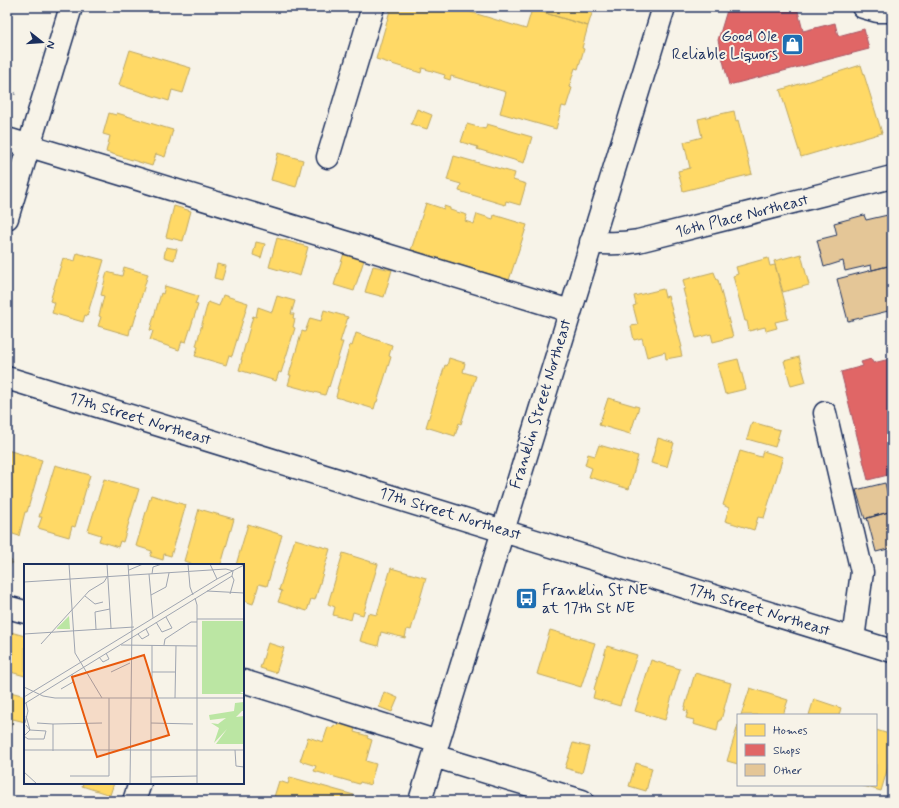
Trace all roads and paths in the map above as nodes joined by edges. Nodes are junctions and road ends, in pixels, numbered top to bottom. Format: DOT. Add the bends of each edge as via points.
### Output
graph roads {
  1 [pos="71,7"];
  2 [pos="373,7"];
  3 [pos="664,7"];
  4 [pos="863,7"];
  5 [pos="892,11"];
  6 [pos="7,91"];
  7 [pos="17,94"];
  8 [pos="7,138"];
  9 [pos="29,145"];
  10 [pos="328,157"];
  11 [pos="892,177"];
  12 [pos="7,218"];
  13 [pos="591,242"];
  14 [pos="570,311"];
  15 [pos="7,378"];
  16 [pos="825,413"];
  17 [pos="503,530"];
  18 [pos="7,607"];
  19 [pos="24,612"];
  20 [pos="853,639"];
  21 [pos="892,651"];
  22 [pos="244,680"];
  23 [pos="436,749"];
  24 [pos="140,784"];
  25 [pos="134,801"];
  26 [pos="420,801"];
  27 [pos="582,801"];
  1 -- 9 [label="street"];
  2 -- 10 [label="street"];
  3 -- 13 [label="street, Franklin Street Northeast"];
  4 -- 5 [label="street" via="877,11"];
  6 -- 7 [label="path"];
  8 -- 9 [label="street"];
  9 -- 12 [label="street"];
  9 -- 14 [label="street"];
  11 -- 13 [label="street, 16th Place Northeast" via="638,242"];
  13 -- 14 [label="street, Franklin Street Northeast"];
  14 -- 17 [label="street, Franklin Street Northeast"];
  15 -- 17 [label="street, 17th Street Northeast"];
  16 -- 20 [label="street" via="862,572"];
  17 -- 20 [label="street, 17th Street Northeast"];
  17 -- 23 [label="street, Franklin Street Northeast"];
  18 -- 19 [label="street"];
  20 -- 21 [label="street, 17th Street Northeast"];
  22 -- 23 [label="street"];
  23 -- 26 [label="street, Franklin Street Northeast"];
  23 -- 27 [label="street"];
  24 -- 25 [label="street"];
}
